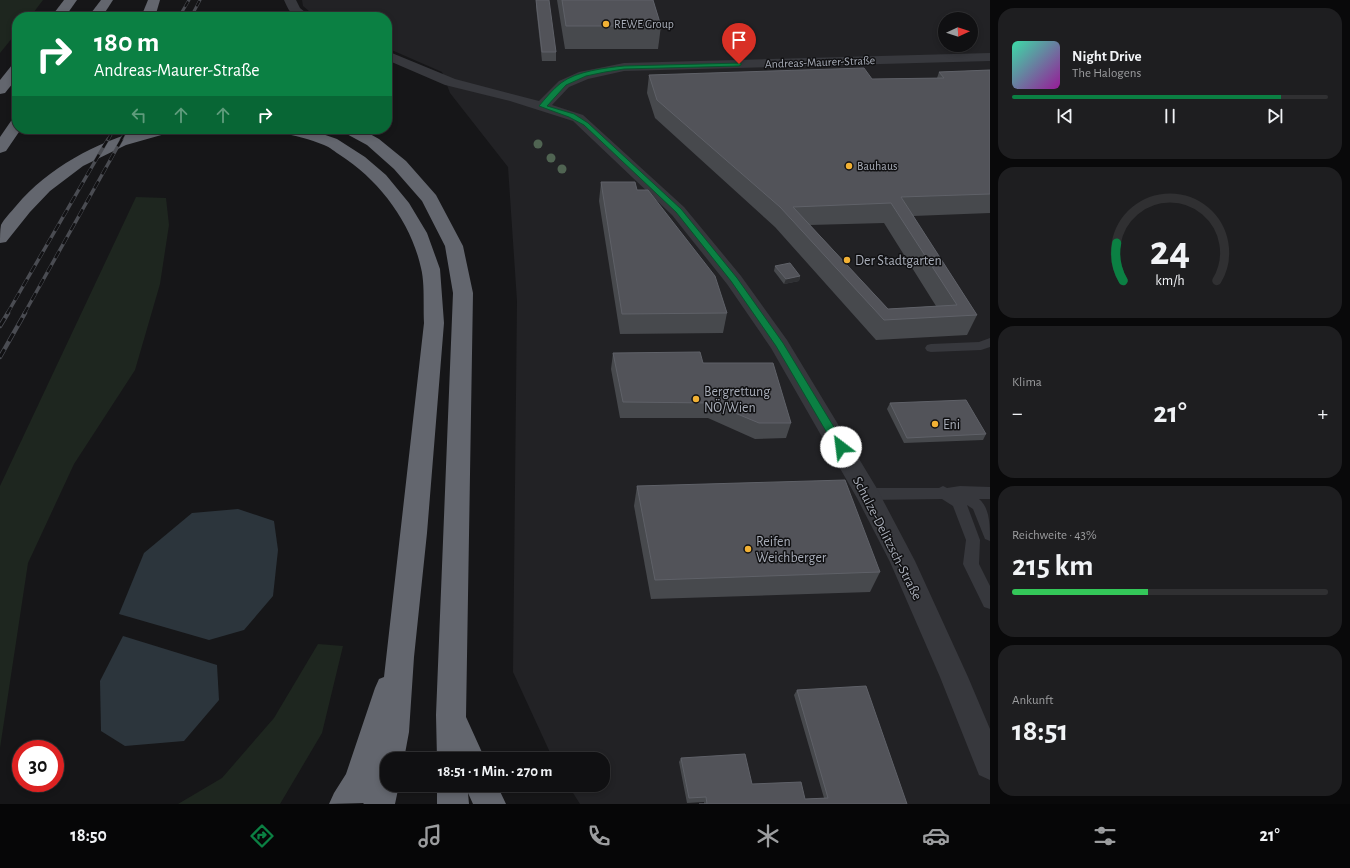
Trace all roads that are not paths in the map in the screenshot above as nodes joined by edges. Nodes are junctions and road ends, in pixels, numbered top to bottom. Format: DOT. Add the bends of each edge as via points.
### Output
graph roads {
  1 [pos="59,0"];
  2 [pos="71,0"];
  3 [pos="107,0"];
  4 [pos="154,0"];
  5 [pos="290,0"];
  6 [pos="53,12"];
  7 [pos="62,12"];
  8 [pos="99,12"];
  9 [pos="150,12"];
  10 [pos="298,12"];
  11 [pos="392,57"];
  12 [pos="990,57"];
  13 [pos="12,74"];
  14 [pos="0,90"];
  15 [pos="542,106"];
  16 [pos="12,131"];
  17 [pos="148,134"];
  18 [pos="308,134"];
  19 [pos="358,134"];
  20 [pos="0,148"];
  21 [pos="0,238"];
  22 [pos="990,342"];
  23 [pos="931,348"];
  24 [pos="944,492"];
  25 [pos="960,492"];
  26 [pos="990,493"];
  27 [pos="867,494"];
  28 [pos="990,535"];
  29 [pos="990,602"];
  30 [pos="400,657"];
  31 [pos="451,715"];
  32 [pos="390,752"];
  33 [pos="452,752"];
  34 [pos="467,752"];
  35 [pos="990,765"];
  36 [pos="382,792"];
  37 [pos="452,792"];
  38 [pos="484,792"];
  39 [pos="345,804"];
  40 [pos="379,804"];
  41 [pos="453,804"];
  42 [pos="490,804"];
  1 -- 6 [label="highway"];
  2 -- 7 [label="highway"];
  3 -- 8 [label="highway"];
  4 -- 9 [label="highway"];
  5 -- 10 [label="street"];
  11 -- 15 [label="street, Schulze-Delitzsch-Straße" via="450,82"];
  12 -- 15 [label="street, Andreas-Maurer-Straße" via="624,67 584,75 564,84"];
  13 -- 14 [label="highway"];
  15 -- 27 [label="street, Schulze-Delitzsch-Straße" via="572,115 586,124 678,211 734,280 780,345"];
  16 -- 20 [label="highway"];
  17 -- 21 [label="highway" via="126,140 73,164 50,182"];
  18 -- 30 [label="highway" via="331,142 359,160 380,179 400,203 418,233 431,269 434,323"];
  19 -- 31 [label="highway" via="373,142 400,165 430,199 454,246 463,293"];
  22 -- 23 [label="lane" via="981,346"];
  24 -- 25 [label="lane"];
  24 -- 27 [label="lane"];
  24 -- 29 [label="lane" via="959,503 973,540 971,564"];
  25 -- 26 [label="lane"];
  25 -- 28 [label="lane" via="979,506"];
  27 -- 35 [label="street, Schulze-Delitzsch-Straße" via="902,561"];
  30 -- 32 [label="highway"];
  30 -- 39 [label="highway" via="359,782"];
  31 -- 33 [label="highway"];
  31 -- 34 [label="highway"];
  36 -- 40 [label="highway"];
  37 -- 41 [label="highway"];
  38 -- 42 [label="highway"];
}
